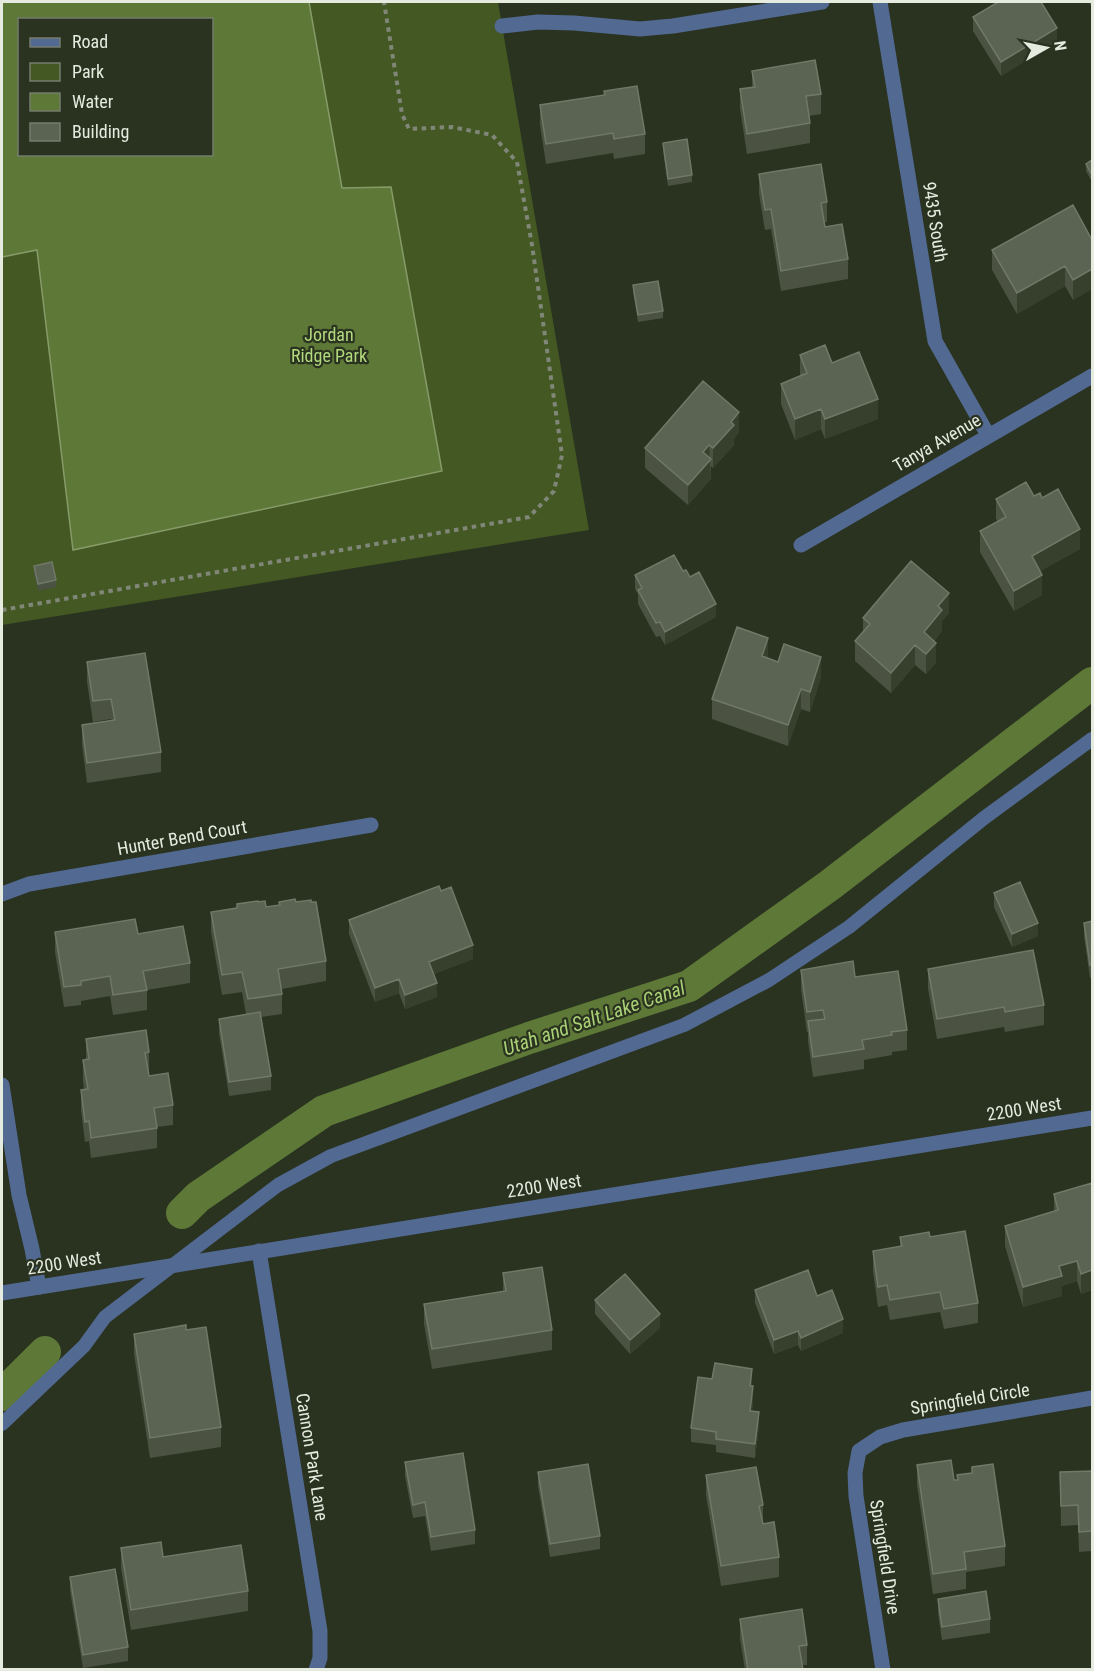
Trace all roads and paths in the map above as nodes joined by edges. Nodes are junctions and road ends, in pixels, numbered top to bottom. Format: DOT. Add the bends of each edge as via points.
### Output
graph roads {
  1 [pos="384,2"];
  2 [pos="822,2"];
  3 [pos="880,2"];
  4 [pos="502,26"];
  5 [pos="1092,376"];
  6 [pos="988,435"];
  7 [pos="801,544"];
  8 [pos="2,610"];
  9 [pos="1092,739"];
  10 [pos="371,825"];
  11 [pos="2,894"];
  12 [pos="2,1085"];
  13 [pos="1092,1118"];
  14 [pos="259,1251"];
  15 [pos="173,1265"];
  16 [pos="39,1287"];
  17 [pos="2,1293"];
  18 [pos="1092,1398"];
  19 [pos="2,1424"];
  20 [pos="859,1451"];
  21 [pos="316,1670"];
  22 [pos="883,1670"];
  1 -- 8 [label="path" via="402,114 409,129 452,127 492,135 517,162 562,455 554,491 529,517"];
  2 -- 4 [label="street" via="640,29 538,22"];
  3 -- 6 [label="street, 9435 South" via="935,341"];
  5 -- 6 [label="street, Tanya Avenue"];
  6 -- 7 [label="street, Tanya Avenue"];
  9 -- 15 [label="lane" via="984,818 849,927 769,980 684,1025 331,1156 278,1185"];
  10 -- 11 [label="street, Hunter Bend Court" via="29,884"];
  12 -- 16 [label="street" via="19,1196"];
  13 -- 14 [label="street, 2200 West"];
  14 -- 15 [label="street, 2200 West"];
  14 -- 21 [label="street, Cannon Park Lane" via="322,1644"];
  15 -- 16 [label="street, 2200 West"];
  15 -- 19 [label="lane" via="105,1317 84,1346"];
  16 -- 17 [label="street, 2200 West"];
  18 -- 20 [label="street, Springfield Circle" via="903,1430 880,1437"];
  20 -- 22 [label="street, Springfield Drive" via="856,1496"];
}
